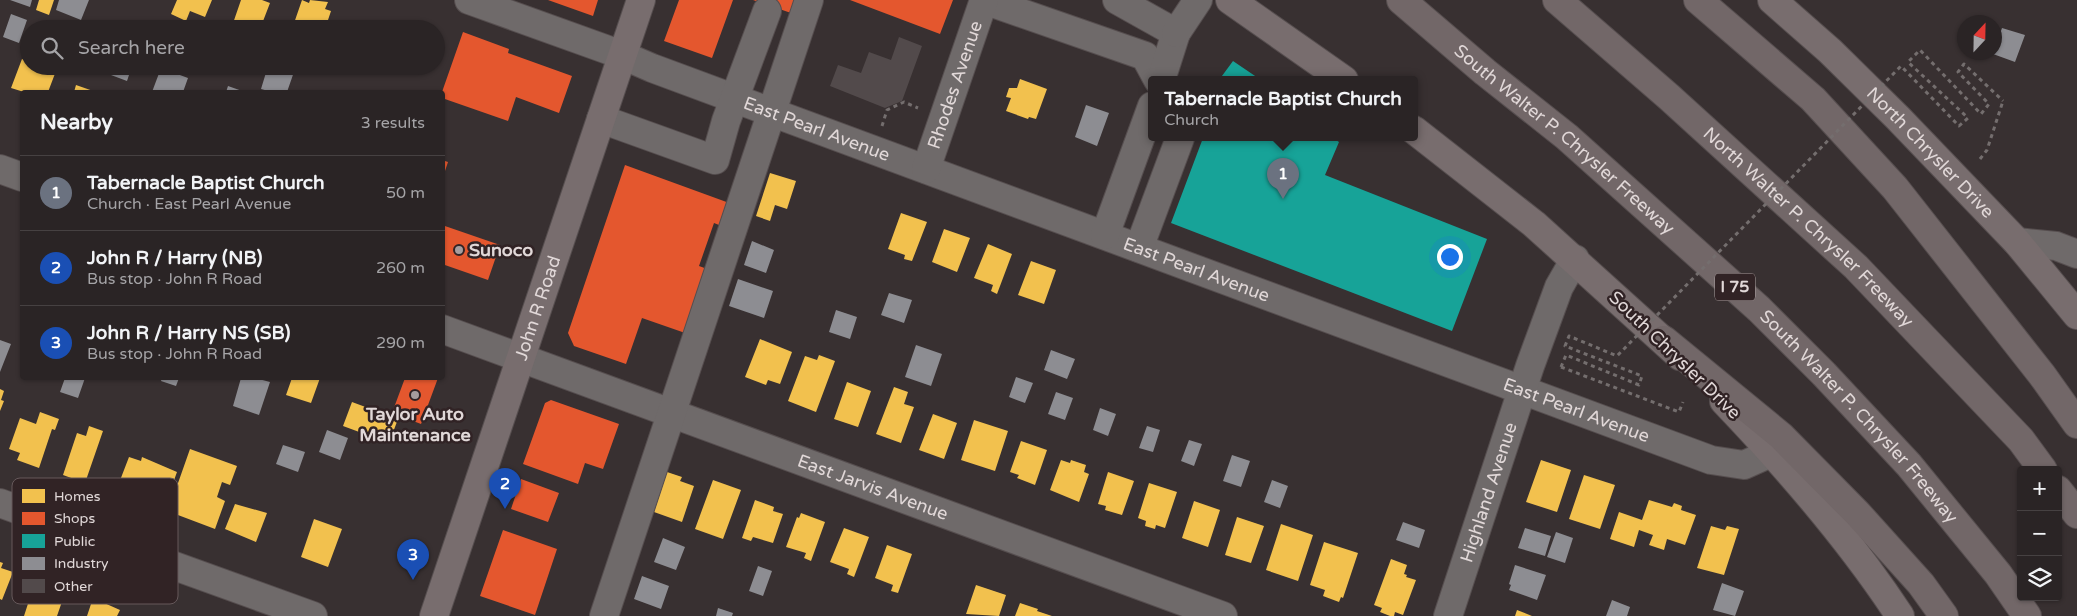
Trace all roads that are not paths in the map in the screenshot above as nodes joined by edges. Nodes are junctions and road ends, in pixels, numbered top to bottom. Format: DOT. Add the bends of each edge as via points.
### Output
graph roads {
  1 [pos="470,0"];
  2 [pos="641,0"];
  3 [pos="809,0"];
  4 [pos="984,0"];
  5 [pos="1117,0"];
  6 [pos="1198,0"];
  7 [pos="1230,0"];
  8 [pos="1400,0"];
  9 [pos="1557,0"];
  10 [pos="1698,0"];
  11 [pos="1772,0"];
  12 [pos="767,11"];
  13 [pos="1176,33"];
  14 [pos="622,55"];
  15 [pos="1158,76"];
  16 [pos="1161,76"];
  17 [pos="1338,76"];
  18 [pos="735,97"];
  19 [pos="774,112"];
  20 [pos="1148,117"];
  21 [pos="601,119"];
  22 [pos="1418,133"];
  23 [pos="1179,141"];
  24 [pos="0,169"];
  25 [pos="926,169"];
  26 [pos="20,176"];
  27 [pos="1105,235"];
  28 [pos="2017,242"];
  29 [pos="1139,248"];
  30 [pos="2077,254"];
  31 [pos="1575,259"];
  32 [pos="2077,315"];
  33 [pos="445,330"];
  34 [pos="1664,340"];
  35 [pos="521,357"];
  36 [pos="1523,391"];
  37 [pos="671,412"];
  38 [pos="2077,424"];
  39 [pos="1773,452"];
  40 [pos="2040,466"];
  41 [pos="2062,495"];
  42 [pos="0,503"];
  43 [pos="12,507"];
  44 [pos="2077,514"];
  45 [pos="178,567"];
  46 [pos="313,616"];
  47 [pos="434,616"];
  48 [pos="604,616"];
  49 [pos="1223,616"];
  50 [pos="1448,616"];
  51 [pos="1900,616"];
  52 [pos="1944,616"];
  53 [pos="2027,616"];
  1 -- 14 [label="street, East Pearl Avenue"];
  2 -- 14 [label="main road, John R Road"];
  3 -- 19 [label="street"];
  4 -- 15 [label="street" via="1145,56"];
  4 -- 25 [label="street, Rhodes Avenue"];
  5 -- 13 [label="street"];
  6 -- 13 [label="street"];
  7 -- 17 [label="main road"];
  8 -- 53 [label="highway, South Walter P. Chrysler Freeway / I 75" via="1574,143 1766,316 1909,465 1998,574"];
  9 -- 40 [label="highway, North Walter P. Chrysler Freeway" via="1856,267 2020,440"];
  10 -- 38 [label="highway" via="1813,98 1894,188"];
  11 -- 28 [label="main road, North Chrysler Drive" via="1830,51"];
  12 -- 18 [label="street"];
  13 -- 16 [label="street"];
  14 -- 18 [label="street, East Pearl Avenue"];
  14 -- 21 [label="main road, John R Road"];
  18 -- 19 [label="street, East Pearl Avenue"];
  18 -- 21 [label="street" via="714,160"];
  19 -- 25 [label="street, East Pearl Avenue"];
  19 -- 37 [label="street"];
  20 -- 27 [label="street"];
  21 -- 35 [label="main road, John R Road"];
  22 -- 31 [label="main road, South Chrysler Drive"];
  23 -- 29 [label="street"];
  24 -- 26 [label="street"];
  25 -- 27 [label="street, East Pearl Avenue"];
  27 -- 29 [label="street, East Pearl Avenue"];
  28 -- 30 [label="street" via="2056,246"];
  28 -- 32 [label="main road, North Chrysler Drive"];
  29 -- 36 [label="street, East Pearl Avenue"];
  31 -- 34 [label="main road, South Chrysler Drive"];
  31 -- 36 [label="street, Highland Avenue" via="1559,287"];
  33 -- 35 [label="street, East Jarvis Avenue"];
  34 -- 39 [label="main road, South Chrysler Drive"];
  34 -- 52 [label="highway" via="1781,436 1921,584"];
  35 -- 37 [label="street, East Jarvis Avenue"];
  35 -- 47 [label="main road, John R Road"];
  36 -- 39 [label="street, East Pearl Avenue" via="1711,460 1744,465"];
  36 -- 50 [label="street, Highland Avenue"];
  37 -- 48 [label="street"];
  37 -- 49 [label="street, East Jarvis Avenue"];
  39 -- 51 [label="main road, South Chrysler Drive" via="1832,522"];
  41 -- 44 [label="highway"];
  42 -- 43 [label="street"];
  45 -- 46 [label="street"];
}
